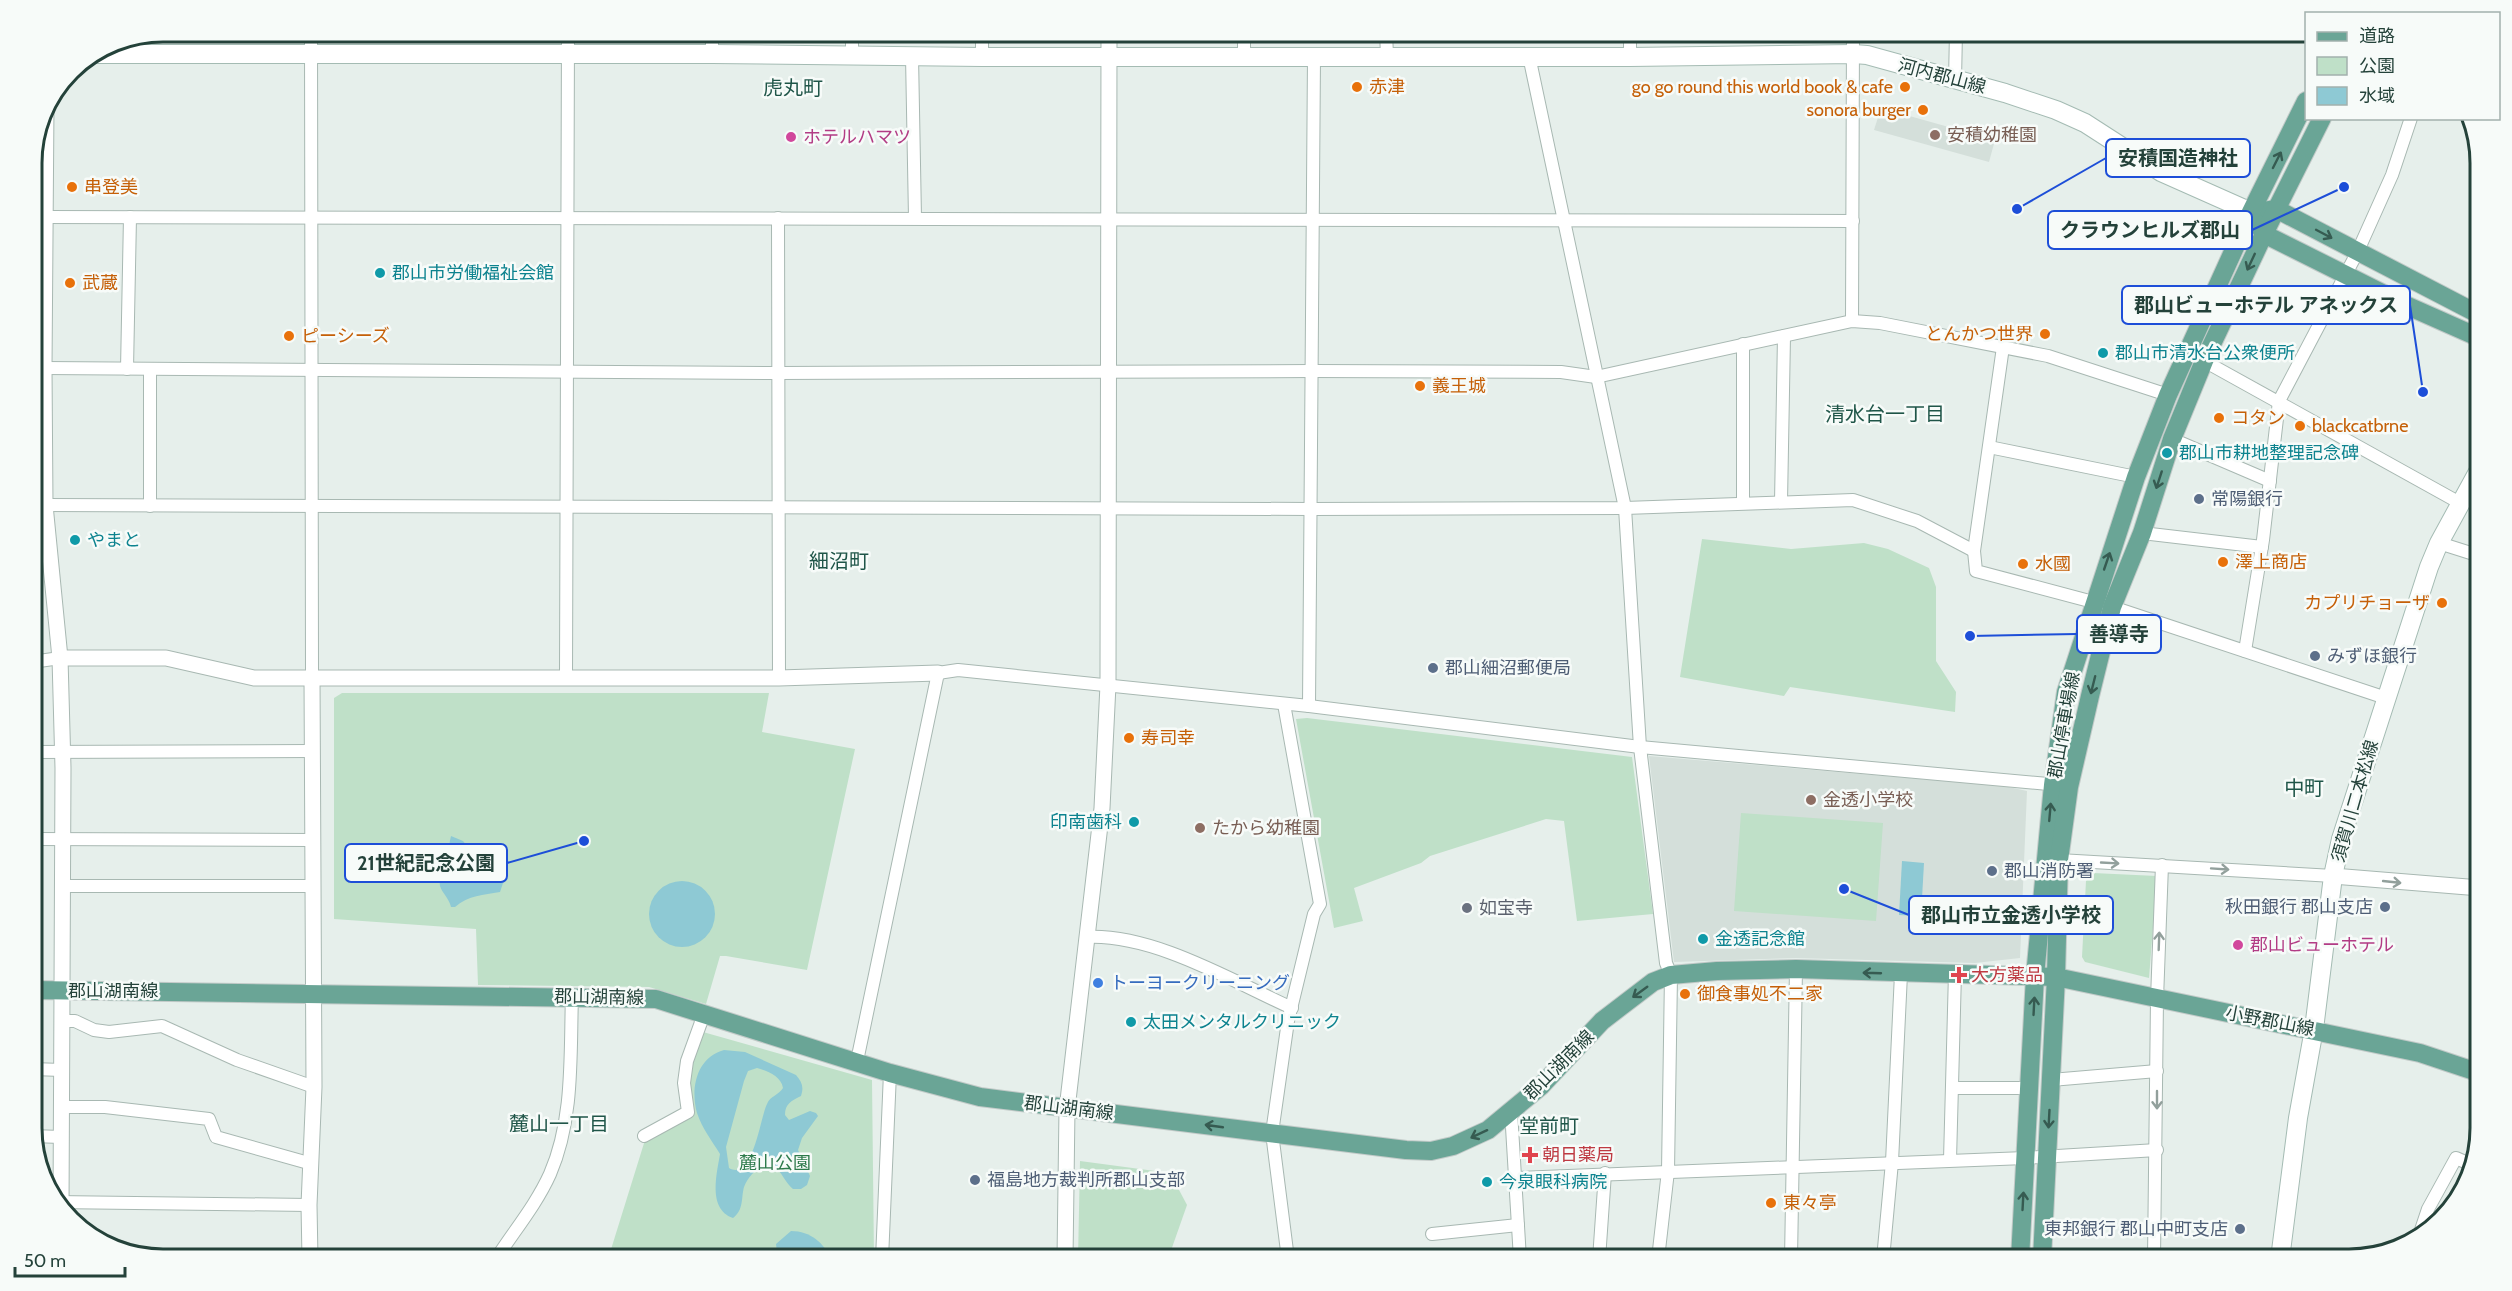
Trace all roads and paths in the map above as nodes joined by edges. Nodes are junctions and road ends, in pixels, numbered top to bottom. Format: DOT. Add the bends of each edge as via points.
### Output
graph roads {
  1 [pos="311,42"];
  2 [pos="568,42"];
  3 [pos="712,42"];
  4 [pos="852,42"];
  5 [pos="982,42"];
  6 [pos="1109,42"];
  7 [pos="1244,42"];
  8 [pos="1386,42"];
  9 [pos="1630,42"];
  10 [pos="1853,42"];
  11 [pos="1956,42"];
  12 [pos="110,54"];
  13 [pos="712,54"];
  14 [pos="1854,54"];
  15 [pos="852,55"];
  16 [pos="312,56"];
  17 [pos="568,56"];
  18 [pos="912,56"];
  19 [pos="1108,56"];
  20 [pos="1244,56"];
  21 [pos="1387,56"];
  22 [pos="1529,56"];
  23 [pos="982,57"];
  24 [pos="1314,57"];
  25 [pos="1630,57"];
  26 [pos="1955,80"];
  27 [pos="2305,105"];
  28 [pos="2321,120"];
  29 [pos="2411,120"];
  30 [pos="46,134"];
  31 [pos="2276,209"];
  32 [pos="2251,213"];
  33 [pos="44,217"];
  34 [pos="130,217"];
  35 [pos="311,217"];
  36 [pos="778,218"];
  37 [pos="915,218"];
  38 [pos="567,220"];
  39 [pos="1109,220"];
  40 [pos="1565,220"];
  41 [pos="1312,221"];
  42 [pos="1852,221"];
  43 [pos="2264,234"];
  44 [pos="2357,253"];
  45 [pos="2346,276"];
  46 [pos="2470,310"];
  47 [pos="1852,321"];
  48 [pos="2470,334"];
  49 [pos="1784,336"];
  50 [pos="1743,344"];
  51 [pos="2003,347"];
  52 [pos="2204,361"];
  53 [pos="44,368"];
  54 [pos="127,369"];
  55 [pos="150,369"];
  56 [pos="313,370"];
  57 [pos="1312,370"];
  58 [pos="565,371"];
  59 [pos="1108,372"];
  60 [pos="779,374"];
  61 [pos="1596,377"];
  62 [pos="2168,395"];
  63 [pos="2279,401"];
  64 [pos="2172,439"];
  65 [pos="1989,447"];
  66 [pos="2136,477"];
  67 [pos="2270,481"];
  68 [pos="2470,486"];
  69 [pos="1782,502"];
  70 [pos="1743,503"];
  71 [pos="2460,503"];
  72 [pos="45,505"];
  73 [pos="150,506"];
  74 [pos="311,506"];
  75 [pos="566,506"];
  76 [pos="778,506"];
  77 [pos="1108,508"];
  78 [pos="1625,508"];
  79 [pos="1311,509"];
  80 [pos="2142,533"];
  81 [pos="2439,543"];
  82 [pos="2262,547"];
  83 [pos="1974,551"];
  84 [pos="2470,553"];
  85 [pos="2093,602"];
  86 [pos="2112,607"];
  87 [pos="2245,651"];
  88 [pos="60,657"];
  89 [pos="42,660"];
  90 [pos="938,673"];
  91 [pos="312,677"];
  92 [pos="566,677"];
  93 [pos="779,678"];
  94 [pos="1108,685"];
  95 [pos="2386,699"];
  96 [pos="1284,704"];
  97 [pos="1309,706"];
  98 [pos="1640,747"];
  99 [pos="312,751"];
  100 [pos="42,752"];
  101 [pos="62,752"];
  102 [pos="2061,786"];
  103 [pos="42,839"];
  104 [pos="63,839"];
  105 [pos="312,840"];
  106 [pos="2059,860"];
  107 [pos="2162,865"];
  108 [pos="2333,876"];
  109 [pos="63,886"];
  110 [pos="312,886"];
  111 [pos="2470,887"];
  112 [pos="1087,937"];
  113 [pos="1796,969"];
  114 [pos="1955,973"];
  115 [pos="1901,974"];
  116 [pos="1671,975"];
  117 [pos="2035,976"];
  118 [pos="2056,977"];
  119 [pos="42,990"];
  120 [pos="63,990"];
  121 [pos="313,992"];
  122 [pos="572,996"];
  123 [pos="2157,999"];
  124 [pos="1292,1008"];
  125 [pos="704,1014"];
  126 [pos="62,1021"];
  127 [pos="2314,1029"];
  128 [pos="857,1061"];
  129 [pos="42,1069"];
  130 [pos="2470,1069"];
  131 [pos="62,1070"];
  132 [pos="2157,1071"];
  133 [pos="891,1073"];
  134 [pos="2051,1080"];
  135 [pos="314,1087"];
  136 [pos="1952,1088"];
  137 [pos="2029,1088"];
  138 [pos="62,1107"];
  139 [pos="1066,1109"];
  140 [pos="1511,1111"];
  141 [pos="1272,1134"];
  142 [pos="42,1136"];
  143 [pos="644,1136"];
  144 [pos="61,1137"];
  145 [pos="2157,1150"];
  146 [pos="2047,1155"];
  147 [pos="2025,1158"];
  148 [pos="1950,1160"];
  149 [pos="1892,1162"];
  150 [pos="2465,1162"];
  151 [pos="312,1164"];
  152 [pos="1792,1166"];
  153 [pos="1668,1171"];
  154 [pos="1605,1173"];
  155 [pos="1516,1178"];
  156 [pos="59,1191"];
  157 [pos="69,1204"];
  158 [pos="309,1205"];
  159 [pos="2423,1223"];
  160 [pos="1518,1225"];
  161 [pos="1432,1234"];
  162 [pos="310,1249"];
  163 [pos="504,1249"];
  164 [pos="883,1249"];
  165 [pos="1065,1249"];
  166 [pos="1287,1249"];
  167 [pos="1519,1249"];
  168 [pos="1600,1249"];
  169 [pos="1659,1249"];
  170 [pos="1791,1249"];
  171 [pos="1884,1249"];
  172 [pos="2021,1249"];
  173 [pos="2043,1249"];
  174 [pos="2154,1249"];
  175 [pos="2281,1249"];
  1 -- 16 [label="street"];
  2 -- 17 [label="street"];
  3 -- 13 [label="street"];
  4 -- 15 [label="street"];
  5 -- 23 [label="street"];
  6 -- 19 [label="street"];
  7 -- 20 [label="street"];
  8 -- 21 [label="street"];
  9 -- 25 [label="street"];
  10 -- 14 [label="street"];
  11 -- 26 [label="street"];
  12 -- 16 [label="main road, 河内郡山線"];
  13 -- 15 [label="main road, 河内郡山線"];
  13 -- 17 [label="main road, 河内郡山線"];
  14 -- 25 [label="main road, 河内郡山線"];
  14 -- 26 [label="main road, 河内郡山線"];
  14 -- 42 [label="street"];
  15 -- 18 [label="main road, 河内郡山線"];
  16 -- 17 [label="main road, 河内郡山線"];
  16 -- 35 [label="street"];
  17 -- 38 [label="street"];
  18 -- 23 [label="main road, 河内郡山線"];
  18 -- 37 [label="street"];
  19 -- 20 [label="main road, 河内郡山線"];
  19 -- 23 [label="main road, 河内郡山線"];
  19 -- 39 [label="street"];
  20 -- 24 [label="main road, 河内郡山線"];
  21 -- 22 [label="main road, 河内郡山線"];
  21 -- 24 [label="main road, 河内郡山線"];
  22 -- 25 [label="main road, 河内郡山線"];
  22 -- 40 [label="street"];
  24 -- 41 [label="street"];
  26 -- 32 [label="main road, 河内郡山線" via="2085,123 2161,172"];
  32 -- 27 [label="main road, 郡山停車場線, one-way"];
  28 -- 31 [label="main road, 郡山停車場線"];
  29 -- 44 [label="street"];
  30 -- 33 [label="street"];
  31 -- 32 [label="main road"];
  31 -- 43 [label="main road, 郡山停車場線"];
  31 -- 44 [label="main road, one-way"];
  32 -- 43 [label="main road"];
  32 -- 62 [label="main road, 郡山停車場線"];
  33 -- 34 [label="street"];
  33 -- 53 [label="street"];
  34 -- 35 [label="street"];
  34 -- 54 [label="street"];
  35 -- 38 [label="street"];
  35 -- 56 [label="street"];
  36 -- 37 [label="street"];
  36 -- 38 [label="street"];
  36 -- 60 [label="street"];
  37 -- 39 [label="street"];
  38 -- 58 [label="street"];
  39 -- 41 [label="street"];
  39 -- 59 [label="street"];
  40 -- 41 [label="street"];
  40 -- 42 [label="street"];
  40 -- 61 [label="street"];
  41 -- 57 [label="street"];
  42 -- 47 [label="street"];
  43 -- 45 [label="main road"];
  43 -- 52 [label="main road, 郡山停車場線, one-way"];
  44 -- 45 [label="street"];
  44 -- 46 [label="main road"];
  45 -- 48 [label="main road"];
  45 -- 63 [label="street"];
  47 -- 49 [label="street"];
  47 -- 51 [label="street"];
  49 -- 50 [label="street"];
  49 -- 69 [label="street"];
  50 -- 61 [label="street"];
  50 -- 70 [label="street"];
  51 -- 62 [label="street" via="2048,356"];
  51 -- 65 [label="street"];
  52 -- 63 [label="street"];
  52 -- 64 [label="main road, 郡山停車場線"];
  53 -- 54 [label="street"];
  53 -- 72 [label="street"];
  54 -- 55 [label="street"];
  55 -- 56 [label="street"];
  55 -- 73 [label="street"];
  56 -- 58 [label="street"];
  56 -- 74 [label="street"];
  57 -- 59 [label="street"];
  57 -- 61 [label="street" via="1561,372"];
  57 -- 79 [label="street"];
  58 -- 60 [label="street"];
  58 -- 75 [label="street"];
  59 -- 60 [label="street"];
  59 -- 77 [label="street"];
  60 -- 76 [label="street"];
  61 -- 78 [label="street"];
  62 -- 66 [label="main road, 郡山停車場線"];
  63 -- 67 [label="street"];
  63 -- 71 [label="street"];
  64 -- 67 [label="street"];
  64 -- 80 [label="main road, 郡山停車場線, one-way"];
  65 -- 66 [label="street"];
  65 -- 83 [label="street"];
  85 -- 66 [label="main road, 郡山停車場線, one-way"];
  67 -- 82 [label="street"];
  68 -- 71 [label="main road, 須賀川二本松線"];
  69 -- 70 [label="street"];
  69 -- 83 [label="street" via="1853,500 1917,521"];
  70 -- 78 [label="street"];
  71 -- 81 [label="main road, 須賀川二本松線"];
  72 -- 73 [label="street"];
  72 -- 88 [label="street"];
  73 -- 74 [label="street"];
  74 -- 75 [label="street"];
  74 -- 91 [label="street"];
  75 -- 76 [label="street"];
  75 -- 92 [label="street"];
  76 -- 77 [label="street"];
  76 -- 93 [label="street"];
  77 -- 79 [label="street"];
  77 -- 94 [label="street"];
  78 -- 79 [label="street"];
  78 -- 98 [label="street"];
  79 -- 97 [label="street"];
  80 -- 82 [label="street"];
  80 -- 86 [label="main road, 郡山停車場線"];
  81 -- 84 [label="street"];
  81 -- 95 [label="main road, 須賀川二本松線"];
  82 -- 87 [label="street"];
  83 -- 85 [label="street" via="1976,571"];
  85 -- 86 [label="street"];
  85 -- 102 [label="main road, 郡山停車場線" via="2066,692"];
  86 -- 87 [label="street"];
  86 -- 102 [label="main road, 郡山停車場線, one-way"];
  87 -- 95 [label="street"];
  88 -- 89 [label="street"];
  88 -- 91 [label="street" via="166,658 254,678"];
  88 -- 101 [label="street"];
  90 -- 93 [label="street"];
  90 -- 94 [label="street" via="958,670"];
  90 -- 128 [label="street"];
  91 -- 92 [label="street"];
  91 -- 99 [label="street"];
  92 -- 93 [label="street"];
  94 -- 96 [label="street"];
  94 -- 112 [label="street" via="1102,808"];
  95 -- 108 [label="main road, 須賀川二本松線" via="2346,819"];
  96 -- 97 [label="street"];
  96 -- 124 [label="street" via="1320,904 1314,914"];
  97 -- 98 [label="street"];
  98 -- 102 [label="street"];
  98 -- 116 [label="street" via="1666,963"];
  99 -- 101 [label="street"];
  99 -- 105 [label="street"];
  100 -- 101 [label="street"];
  101 -- 104 [label="street"];
  102 -- 106 [label="main road, 郡山停車場線"];
  117 -- 102 [label="main road, 郡山停車場線, one-way"];
  103 -- 104 [label="street"];
  104 -- 105 [label="street"];
  104 -- 109 [label="street"];
  105 -- 110 [label="street"];
  106 -- 107 [label="street, one-way"];
  106 -- 118 [label="main road, 郡山停車場線"];
  107 -- 108 [label="street, one-way"];
  123 -- 107 [label="street, one-way"];
  108 -- 111 [label="street, one-way"];
  108 -- 127 [label="main road, 須賀川二本松線"];
  109 -- 110 [label="street"];
  109 -- 120 [label="street"];
  110 -- 121 [label="street"];
  112 -- 124 [label="street" via="1150,945"];
  112 -- 139 [label="street"];
  115 -- 113 [label="main road, 郡山湖南線, one-way"];
  113 -- 116 [label="main road, 郡山湖南線"];
  113 -- 152 [label="street"];
  114 -- 115 [label="main road, 郡山湖南線"];
  114 -- 117 [label="main road, 郡山湖南線"];
  114 -- 136 [label="street"];
  115 -- 149 [label="street"];
  116 -- 140 [label="main road, 郡山湖南線, one-way" via="1653,982 1611,1013 1541,1086"];
  116 -- 153 [label="street"];
  117 -- 118 [label="main road, 郡山湖南線"];
  137 -- 117 [label="main road, 郡山停車場線, one-way"];
  118 -- 123 [label="main road, 小野郡山線"];
  118 -- 134 [label="main road, 郡山停車場線"];
  119 -- 120 [label="main road, 郡山湖南線"];
  120 -- 121 [label="main road, 郡山湖南線"];
  120 -- 126 [label="street"];
  121 -- 122 [label="main road, 郡山湖南線"];
  121 -- 135 [label="street"];
  122 -- 125 [label="main road, 郡山湖南線" via="656,999"];
  122 -- 163 [label="street" via="568,1106 560,1142 551,1173"];
  123 -- 127 [label="main road, 小野郡山線"];
  123 -- 132 [label="street"];
  124 -- 141 [label="street"];
  125 -- 128 [label="main road, 郡山湖南線"];
  125 -- 143 [label="street" via="687,1061 684,1083 688,1112"];
  126 -- 131 [label="street"];
  126 -- 135 [label="street" via="109,1032 162,1026 237,1060"];
  127 -- 130 [label="main road, 小野郡山線" via="2420,1053"];
  127 -- 175 [label="main road, 須賀川二本松線"];
  128 -- 133 [label="main road, 郡山湖南線"];
  129 -- 131 [label="street"];
  131 -- 138 [label="street"];
  132 -- 134 [label="street"];
  132 -- 145 [label="street, one-way"];
  133 -- 139 [label="main road, 郡山湖南線" via="980,1097"];
  133 -- 164 [label="street"];
  134 -- 146 [label="main road, 郡山停車場線, one-way"];
  135 -- 151 [label="street"];
  136 -- 137 [label="street"];
  136 -- 148 [label="street"];
  137 -- 147 [label="main road, 郡山停車場線"];
  138 -- 144 [label="street"];
  138 -- 151 [label="street" via="105,1107 209,1119 216,1137"];
  141 -- 139 [label="main road, 郡山湖南線, one-way"];
  139 -- 165 [label="street"];
  140 -- 141 [label="main road, 郡山湖南線, one-way" via="1488,1130 1431,1151"];
  140 -- 155 [label="street"];
  141 -- 166 [label="street"];
  142 -- 144 [label="street"];
  144 -- 156 [label="street"];
  145 -- 146 [label="street"];
  145 -- 174 [label="street"];
  146 -- 147 [label="street"];
  146 -- 173 [label="main road, 郡山停車場線"];
  147 -- 148 [label="street"];
  172 -- 147 [label="main road, 郡山停車場線, one-way"];
  148 -- 149 [label="street"];
  149 -- 152 [label="street"];
  149 -- 171 [label="street"];
  150 -- 159 [label="street" via="2456,1158"];
  151 -- 158 [label="street"];
  152 -- 153 [label="street"];
  152 -- 170 [label="street"];
  153 -- 154 [label="street"];
  153 -- 169 [label="street"];
  154 -- 155 [label="street"];
  154 -- 168 [label="street"];
  155 -- 160 [label="street"];
  157 -- 158 [label="street"];
  158 -- 162 [label="street"];
  160 -- 161 [label="street"];
  160 -- 167 [label="street"];
}
